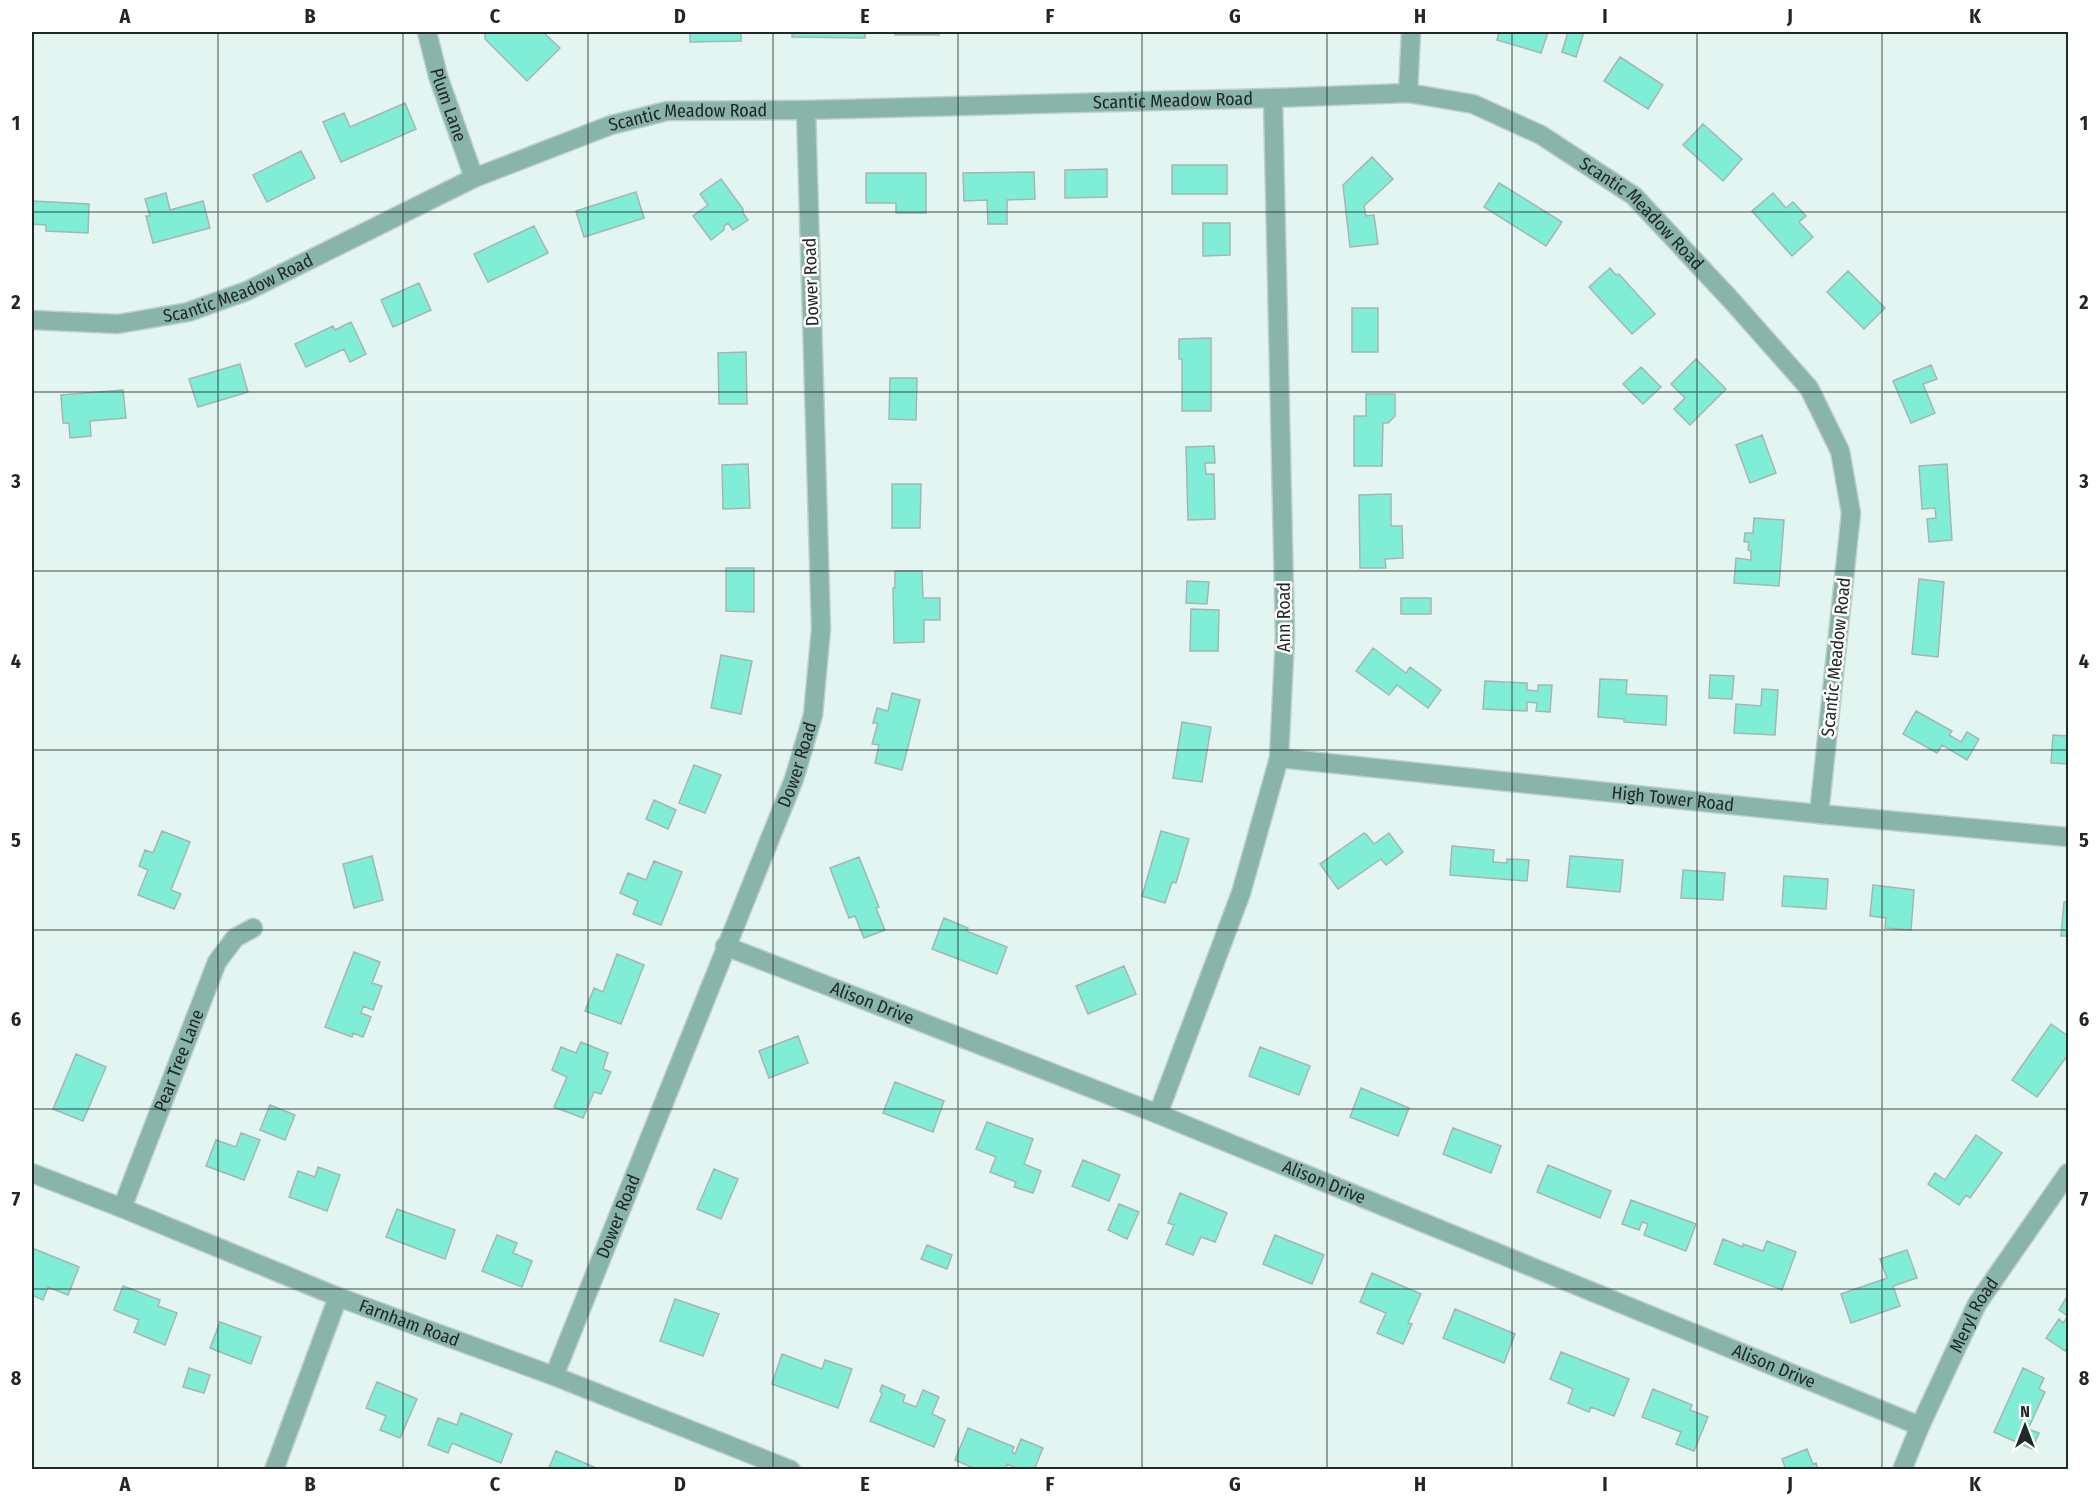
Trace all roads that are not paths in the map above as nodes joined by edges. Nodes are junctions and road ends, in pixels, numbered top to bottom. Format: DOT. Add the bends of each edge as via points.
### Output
graph roads {
  1 [pos="427,32"];
  2 [pos="1411,32"];
  3 [pos="1408,93"];
  4 [pos="1273,98"];
  5 [pos="806,110"];
  6 [pos="474,178"];
  7 [pos="32,320"];
  8 [pos="1279,758"];
  9 [pos="1819,814"];
  10 [pos="2068,837"];
  11 [pos="253,928"];
  12 [pos="725,946"];
  13 [pos="1158,1114"];
  14 [pos="32,1173"];
  15 [pos="2068,1173"];
  16 [pos="122,1208"];
  17 [pos="338,1297"];
  18 [pos="555,1376"];
  19 [pos="1920,1426"];
  20 [pos="274,1470"];
  21 [pos="790,1470"];
  22 [pos="1902,1470"];
  1 -- 6 [label="street, Plum Lane" via="438,76"];
  2 -- 3 [label="street"];
  3 -- 4 [label="street, Scantic Meadow Road"];
  3 -- 9 [label="street, Scantic Meadow Road" via="1473,104 1522,126 1634,196 1809,388 1840,451 1851,513"];
  4 -- 5 [label="street, Scantic Meadow Road"];
  4 -- 8 [label="street, Ann Road" via="1285,636"];
  5 -- 6 [label="street, Scantic Meadow Road" via="667,111 611,124"];
  5 -- 12 [label="street, Dower Road" via="821,629 813,715 794,779"];
  6 -- 7 [label="street, Scantic Meadow Road" via="248,291 188,312 118,324"];
  8 -- 9 [label="street, High Tower Road"];
  8 -- 13 [label="street, Ann Road" via="1241,893"];
  9 -- 10 [label="street, High Tower Road"];
  11 -- 16 [label="street, Pear Tree Lane" via="235,938 216,962"];
  12 -- 13 [label="street, Alison Drive"];
  12 -- 18 [label="street, Dower Road"];
  13 -- 19 [label="street, Alison Drive"];
  14 -- 16 [label="street, Farnham Road"];
  15 -- 19 [label="street, Meryl Road" via="1977,1304"];
  16 -- 17 [label="street, Farnham Road"];
  17 -- 18 [label="street, Farnham Road"];
  17 -- 20 [label="street"];
  18 -- 21 [label="street, Farnham Road"];
  19 -- 22 [label="street, Meryl Road"];
}
